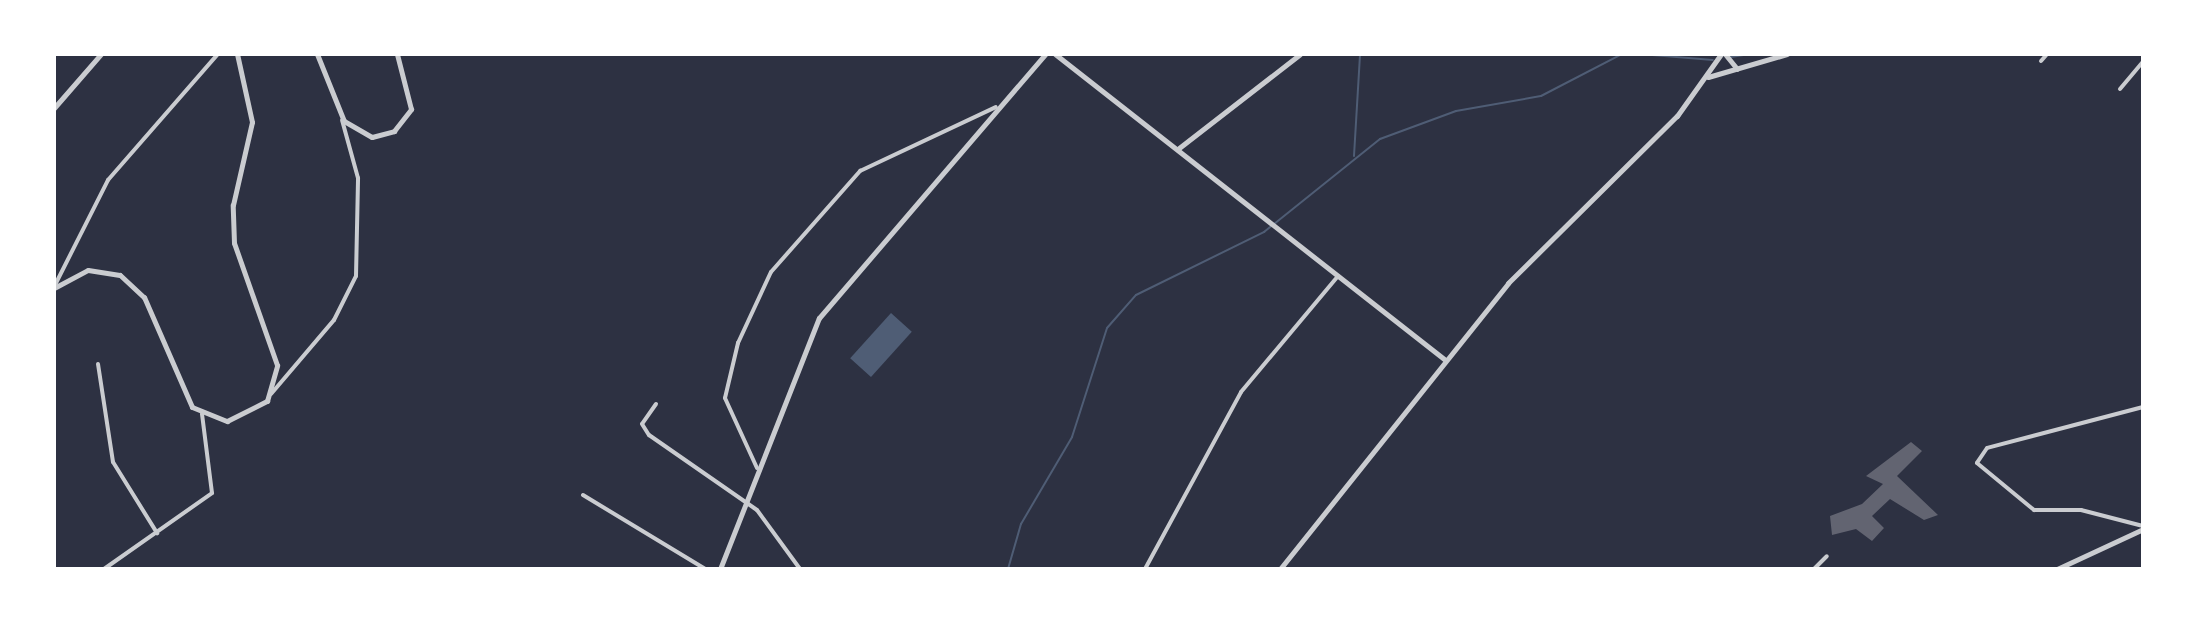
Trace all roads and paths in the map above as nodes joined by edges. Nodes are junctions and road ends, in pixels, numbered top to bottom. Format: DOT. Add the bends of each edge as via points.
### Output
graph roads {
  1 [pos="101,54"];
  2 [pos="218,54"];
  3 [pos="237,54"];
  4 [pos="317,54"];
  5 [pos="397,54"];
  6 [pos="1045,54"];
  7 [pos="1055,54"];
  8 [pos="1300,54"];
  9 [pos="1723,54"];
  10 [pos="1787,54"];
  11 [pos="2047,54"];
  12 [pos="2041,61"];
  13 [pos="2143,62"];
  14 [pos="1737,69"];
  15 [pos="1707,77"];
  16 [pos="2120,89"];
  17 [pos="996,107"];
  18 [pos="54,108"];
  19 [pos="339,111"];
  20 [pos="1179,148"];
  21 [pos="1338,276"];
  22 [pos="54,288"];
  23 [pos="1445,360"];
  24 [pos="98,364"];
  25 [pos="271,394"];
  26 [pos="656,404"];
  27 [pos="2143,407"];
  28 [pos="202,414"];
  29 [pos="757,468"];
  30 [pos="583,495"];
  31 [pos="745,500"];
  32 [pos="2143,527"];
  33 [pos="157,533"];
  34 [pos="1827,556"];
  35 [pos="104,569"];
  36 [pos="705,569"];
  37 [pos="720,569"];
  38 [pos="800,569"];
  39 [pos="1145,569"];
  40 [pos="1280,569"];
  41 [pos="1814,569"];
  42 [pos="2057,569"];
  1 -- 18 [label="street"];
  2 -- 22 [label="street" via="108,180"];
  3 -- 25 [label="street" via="252,122 233,205 234,243 275,357"];
  4 -- 19 [label="street"];
  5 -- 19 [label="street" via="412,98 403,124 367,136"];
  6 -- 17 [label="street"];
  7 -- 20 [label="street"];
  8 -- 20 [label="street"];
  9 -- 14 [label="street"];
  9 -- 15 [label="street"];
  10 -- 14 [label="street"];
  11 -- 12 [label="street"];
  13 -- 16 [label="street"];
  14 -- 15 [label="street"];
  15 -- 23 [label="street" via="1508,283"];
  17 -- 29 [label="street" via="833,296 803,349"];
  17 -- 29 [label="street" via="860,171 771,272 726,389 731,417"];
  19 -- 25 [label="street" via="358,178 356,276 334,320"];
  20 -- 21 [label="street"];
  21 -- 23 [label="street"];
  21 -- 39 [label="street" via="1241,392"];
  22 -- 28 [label="street" via="96,269 133,284 183,394"];
  23 -- 40 [label="street"];
  24 -- 33 [label="street" via="113,462"];
  25 -- 28 [label="street" via="242,418"];
  26 -- 31 [label="street" via="642,424 649,435"];
  27 -- 32 [label="street" via="1987,448 1977,463 2034,510 2081,510"];
  28 -- 33 [label="street" via="199,435 214,490"];
  29 -- 31 [label="street"];
  30 -- 36 [label="street"];
  31 -- 37 [label="street"];
  31 -- 38 [label="street"];
  32 -- 42 [label="street"];
  33 -- 35 [label="street"];
  34 -- 41 [label="street"];
}
